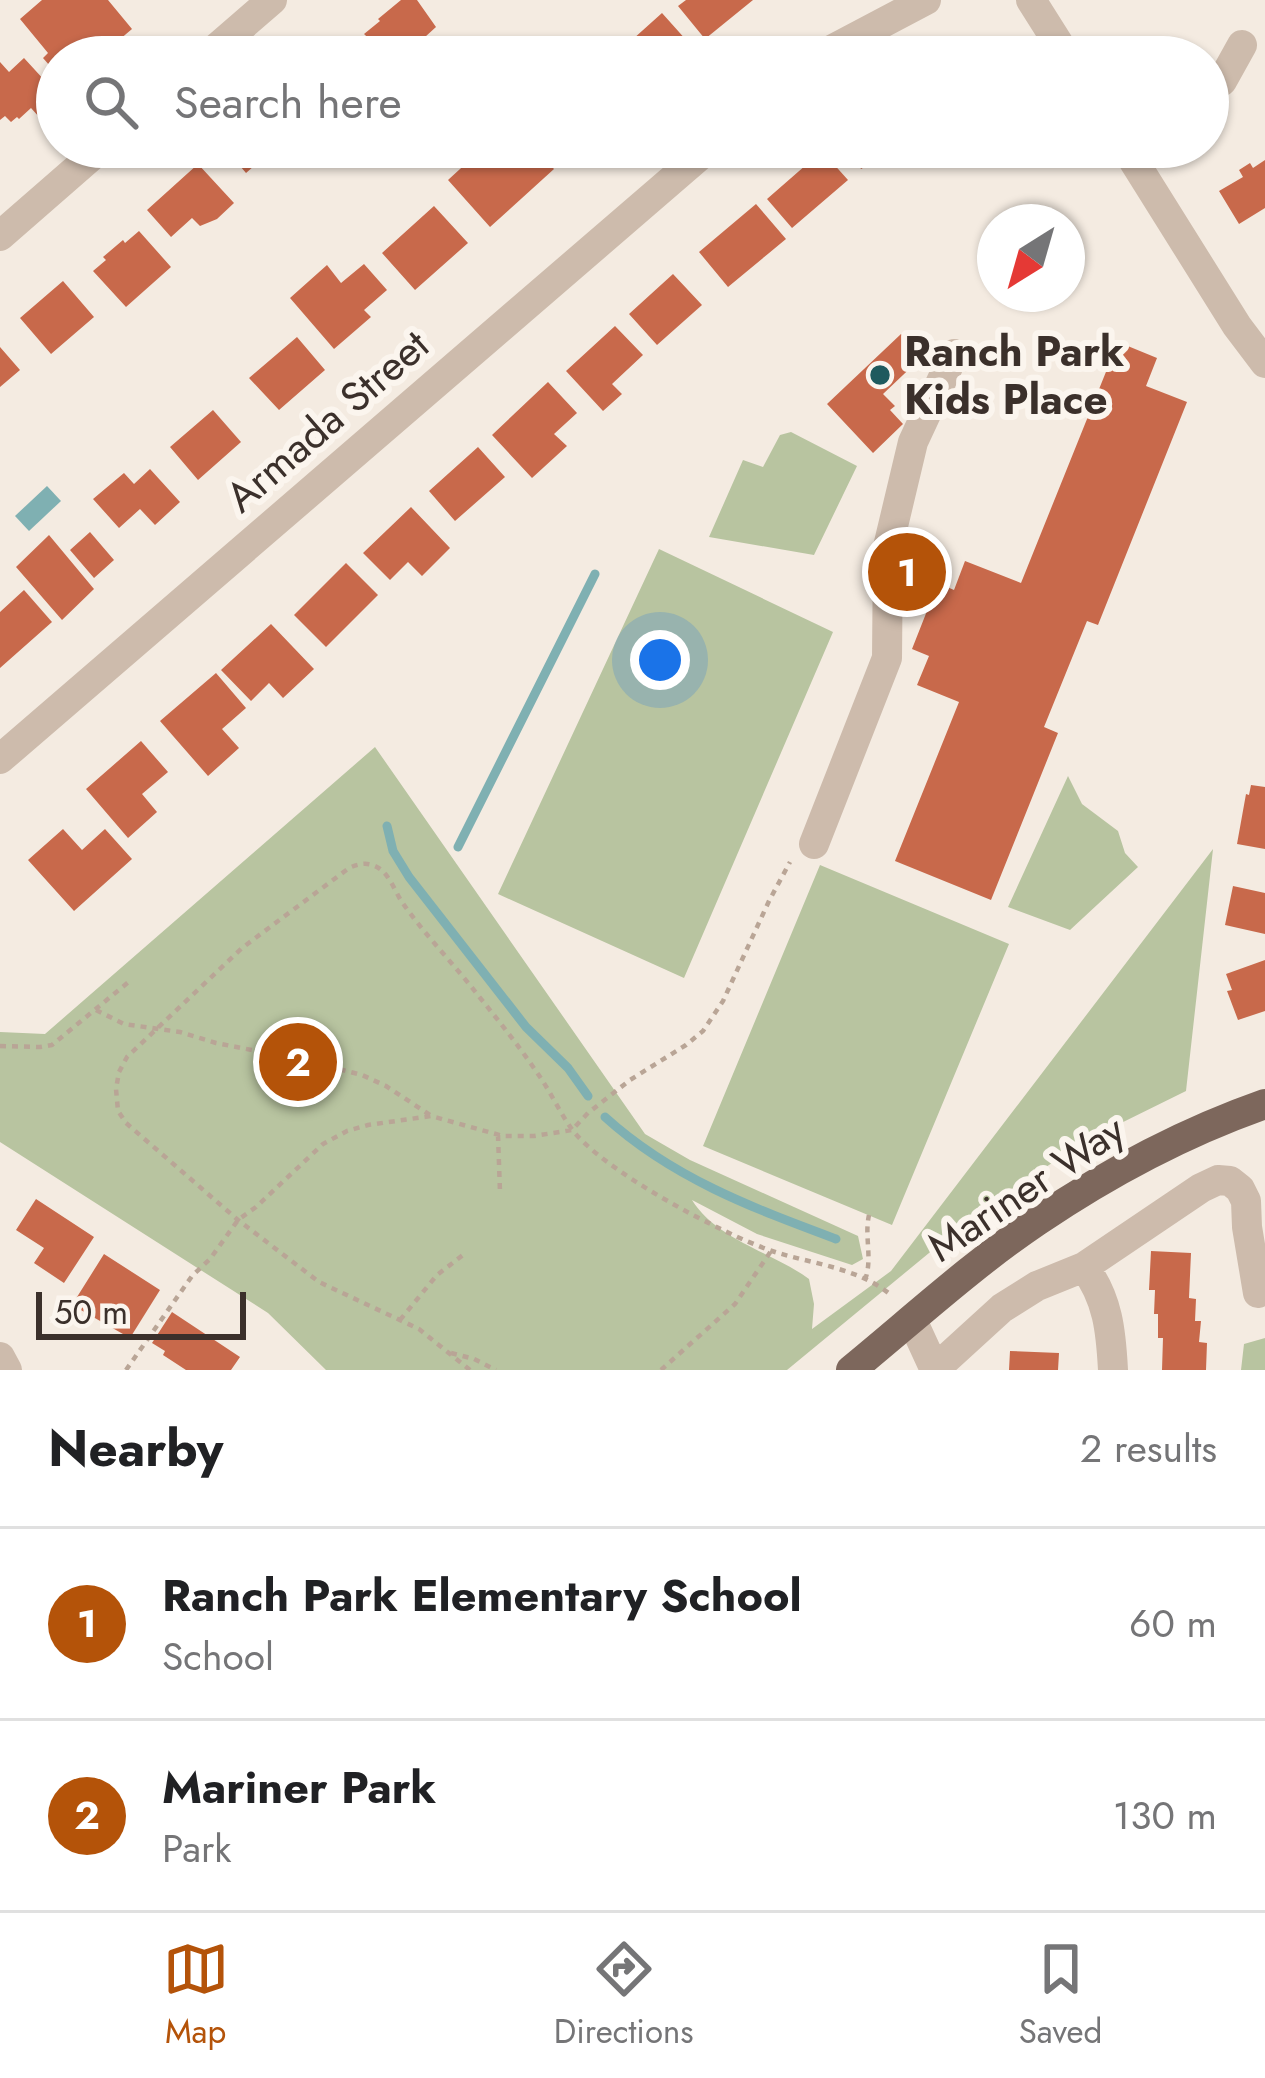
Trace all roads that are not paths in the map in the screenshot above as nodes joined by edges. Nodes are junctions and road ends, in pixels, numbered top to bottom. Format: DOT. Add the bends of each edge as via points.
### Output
graph roads {
  1 [pos="272,0"];
  2 [pos="926,0"];
  3 [pos="1031,0"];
  4 [pos="230,36"];
  5 [pos="858,36"];
  6 [pos="1054,36"];
  7 [pos="1242,45"];
  8 [pos="1229,68"];
  9 [pos="78,168"];
  10 [pos="686,168"];
  11 [pos="1137,168"];
  12 [pos="0,236"];
  13 [pos="955,354"];
  14 [pos="1265,363"];
  15 [pos="0,759"];
  16 [pos="814,844"];
  17 [pos="1265,1104"];
  18 [pos="1084,1267"];
  19 [pos="1258,1293"];
  20 [pos="912,1320"];
  21 [pos="0,1357"];
  22 [pos="7,1370"];
  23 [pos="851,1370"];
  24 [pos="935,1370"];
  25 [pos="1113,1370"];
  1 -- 4 [label="street"];
  2 -- 5 [label="street"];
  3 -- 6 [label="street"];
  7 -- 8 [label="street"];
  9 -- 12 [label="street"];
  10 -- 15 [label="street, Armada Street"];
  11 -- 14 [label="street"];
  13 -- 16 [label="street" via="913,442 888,547 887,658"];
  17 -- 20 [label="main road, Mariner Way" via="1083,1192"];
  18 -- 19 [label="street" via="1201,1188 1230,1181 1246,1201"];
  18 -- 24 [label="street" via="1002,1308"];
  18 -- 25 [label="street" via="1107,1314"];
  20 -- 23 [label="main road, Mariner Way"];
  20 -- 24 [label="street"];
  21 -- 22 [label="street"];
}
